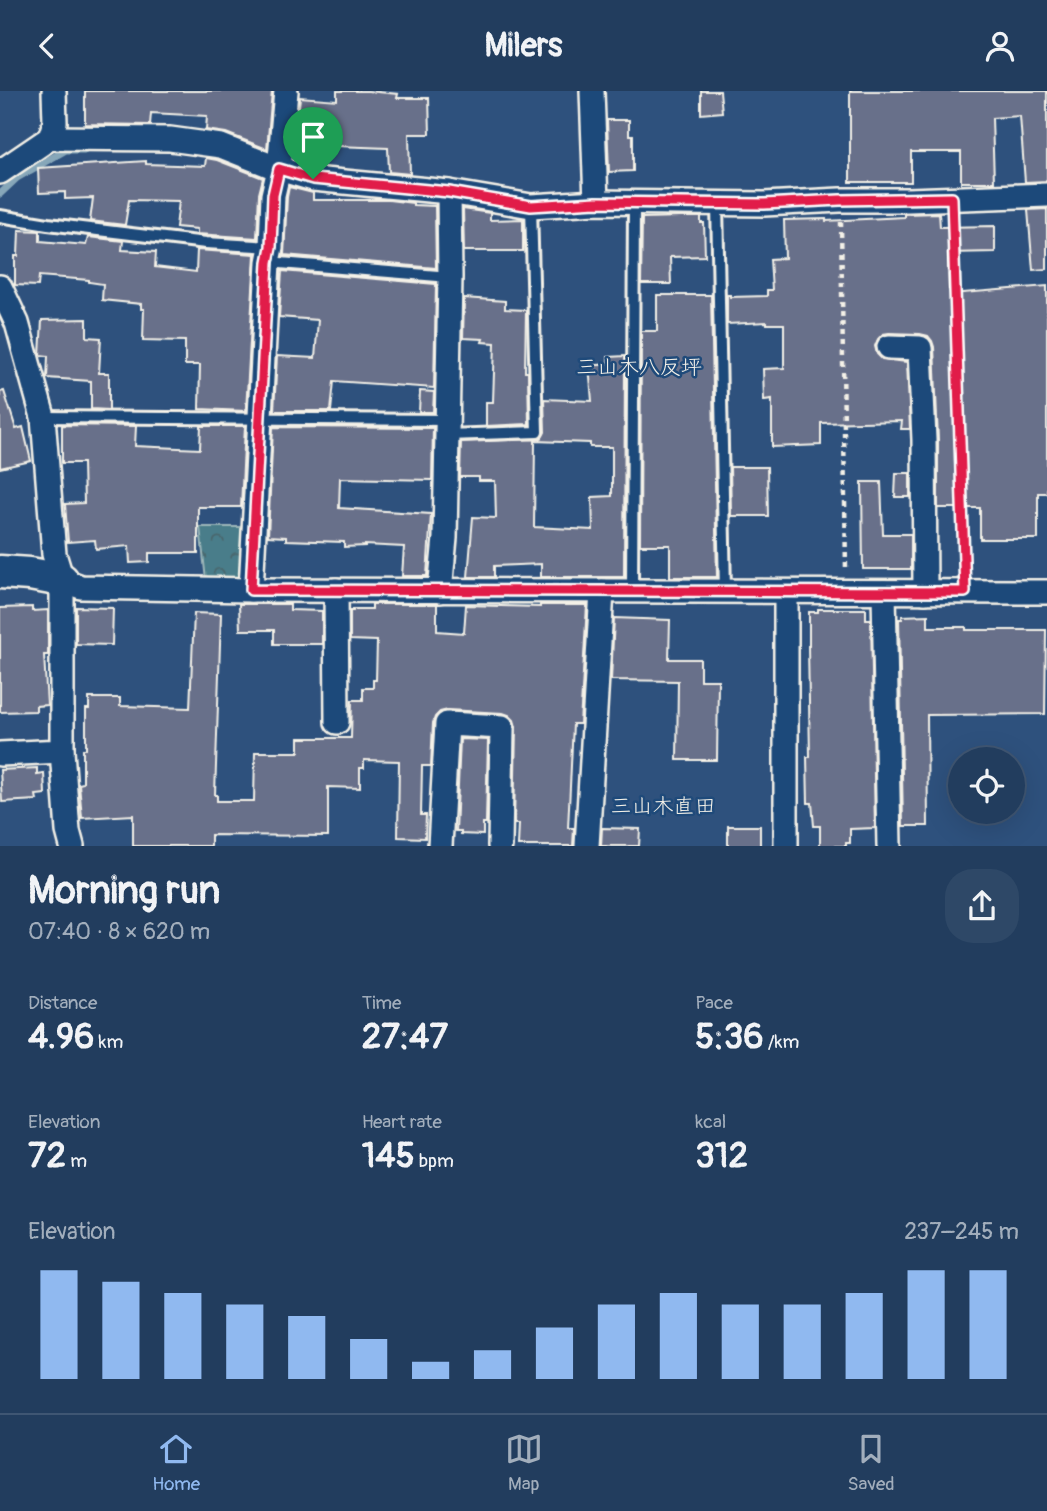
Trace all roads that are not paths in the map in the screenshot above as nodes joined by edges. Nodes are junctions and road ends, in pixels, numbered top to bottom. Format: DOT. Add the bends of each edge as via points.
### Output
graph roads {
  1 [pos="54,91"];
  2 [pos="286,91"];
  3 [pos="592,91"];
  4 [pos="50,138"];
  5 [pos="279,169"];
  6 [pos="0,172"];
  7 [pos="449,192"];
  8 [pos="1047,195"];
  9 [pos="596,202"];
  10 [pos="634,202"];
  11 [pos="717,204"];
  12 [pos="531,206"];
  13 [pos="2,216"];
  14 [pos="269,255"];
  15 [pos="450,277"];
  16 [pos="0,287"];
  17 [pos="890,347"];
  18 [pos="43,417"];
  19 [pos="260,420"];
  20 [pos="446,427"];
  21 [pos="0,572"];
  22 [pos="62,580"];
  23 [pos="251,590"];
  24 [pos="336,590"];
  25 [pos="440,591"];
  26 [pos="602,591"];
  27 [pos="632,591"];
  28 [pos="724,591"];
  29 [pos="786,592"];
  30 [pos="884,592"];
  31 [pos="925,592"];
  32 [pos="1047,592"];
  33 [pos="337,722"];
  34 [pos="62,751"];
  35 [pos="0,754"];
  36 [pos="72,846"];
  37 [pos="440,846"];
  38 [pos="500,846"];
  39 [pos="587,846"];
  40 [pos="786,846"];
  41 [pos="889,846"];
  1 -- 4 [label="street" via="55,122"];
  2 -- 5 [label="street"];
  3 -- 9 [label="street"];
  4 -- 5 [label="street" via="170,139 220,146"];
  4 -- 6 [label="street"];
  5 -- 7 [label="street" via="313,179"];
  5 -- 14 [label="street"];
  7 -- 12 [label="street"];
  7 -- 15 [label="street"];
  8 -- 11 [label="street"];
  9 -- 10 [label="street"];
  9 -- 12 [label="street"];
  10 -- 11 [label="street"];
  10 -- 27 [label="lane"];
  11 -- 28 [label="lane"];
  12 -- 20 [label="lane" via="537,432"];
  13 -- 14 [label="lane"];
  14 -- 15 [label="lane"];
  14 -- 19 [label="street"];
  15 -- 20 [label="street"];
  16 -- 18 [label="street" via="17,323"];
  17 -- 31 [label="street" via="920,348"];
  18 -- 19 [label="lane"];
  18 -- 22 [label="street" via="54,554"];
  19 -- 20 [label="lane"];
  19 -- 23 [label="street"];
  20 -- 25 [label="street"];
  21 -- 22 [label="street"];
  22 -- 23 [label="street" via="81,587"];
  22 -- 34 [label="street"];
  23 -- 24 [label="street"];
  24 -- 25 [label="street"];
  24 -- 33 [label="street"];
  25 -- 26 [label="street"];
  26 -- 27 [label="street"];
  26 -- 39 [label="street"];
  27 -- 28 [label="street"];
  28 -- 29 [label="street"];
  29 -- 30 [label="street"];
  29 -- 40 [label="street"];
  30 -- 31 [label="street"];
  30 -- 41 [label="street"];
  31 -- 32 [label="street"];
  34 -- 35 [label="street"];
  34 -- 36 [label="street"];
  37 -- 38 [label="street" via="447,724 502,727"];
}
